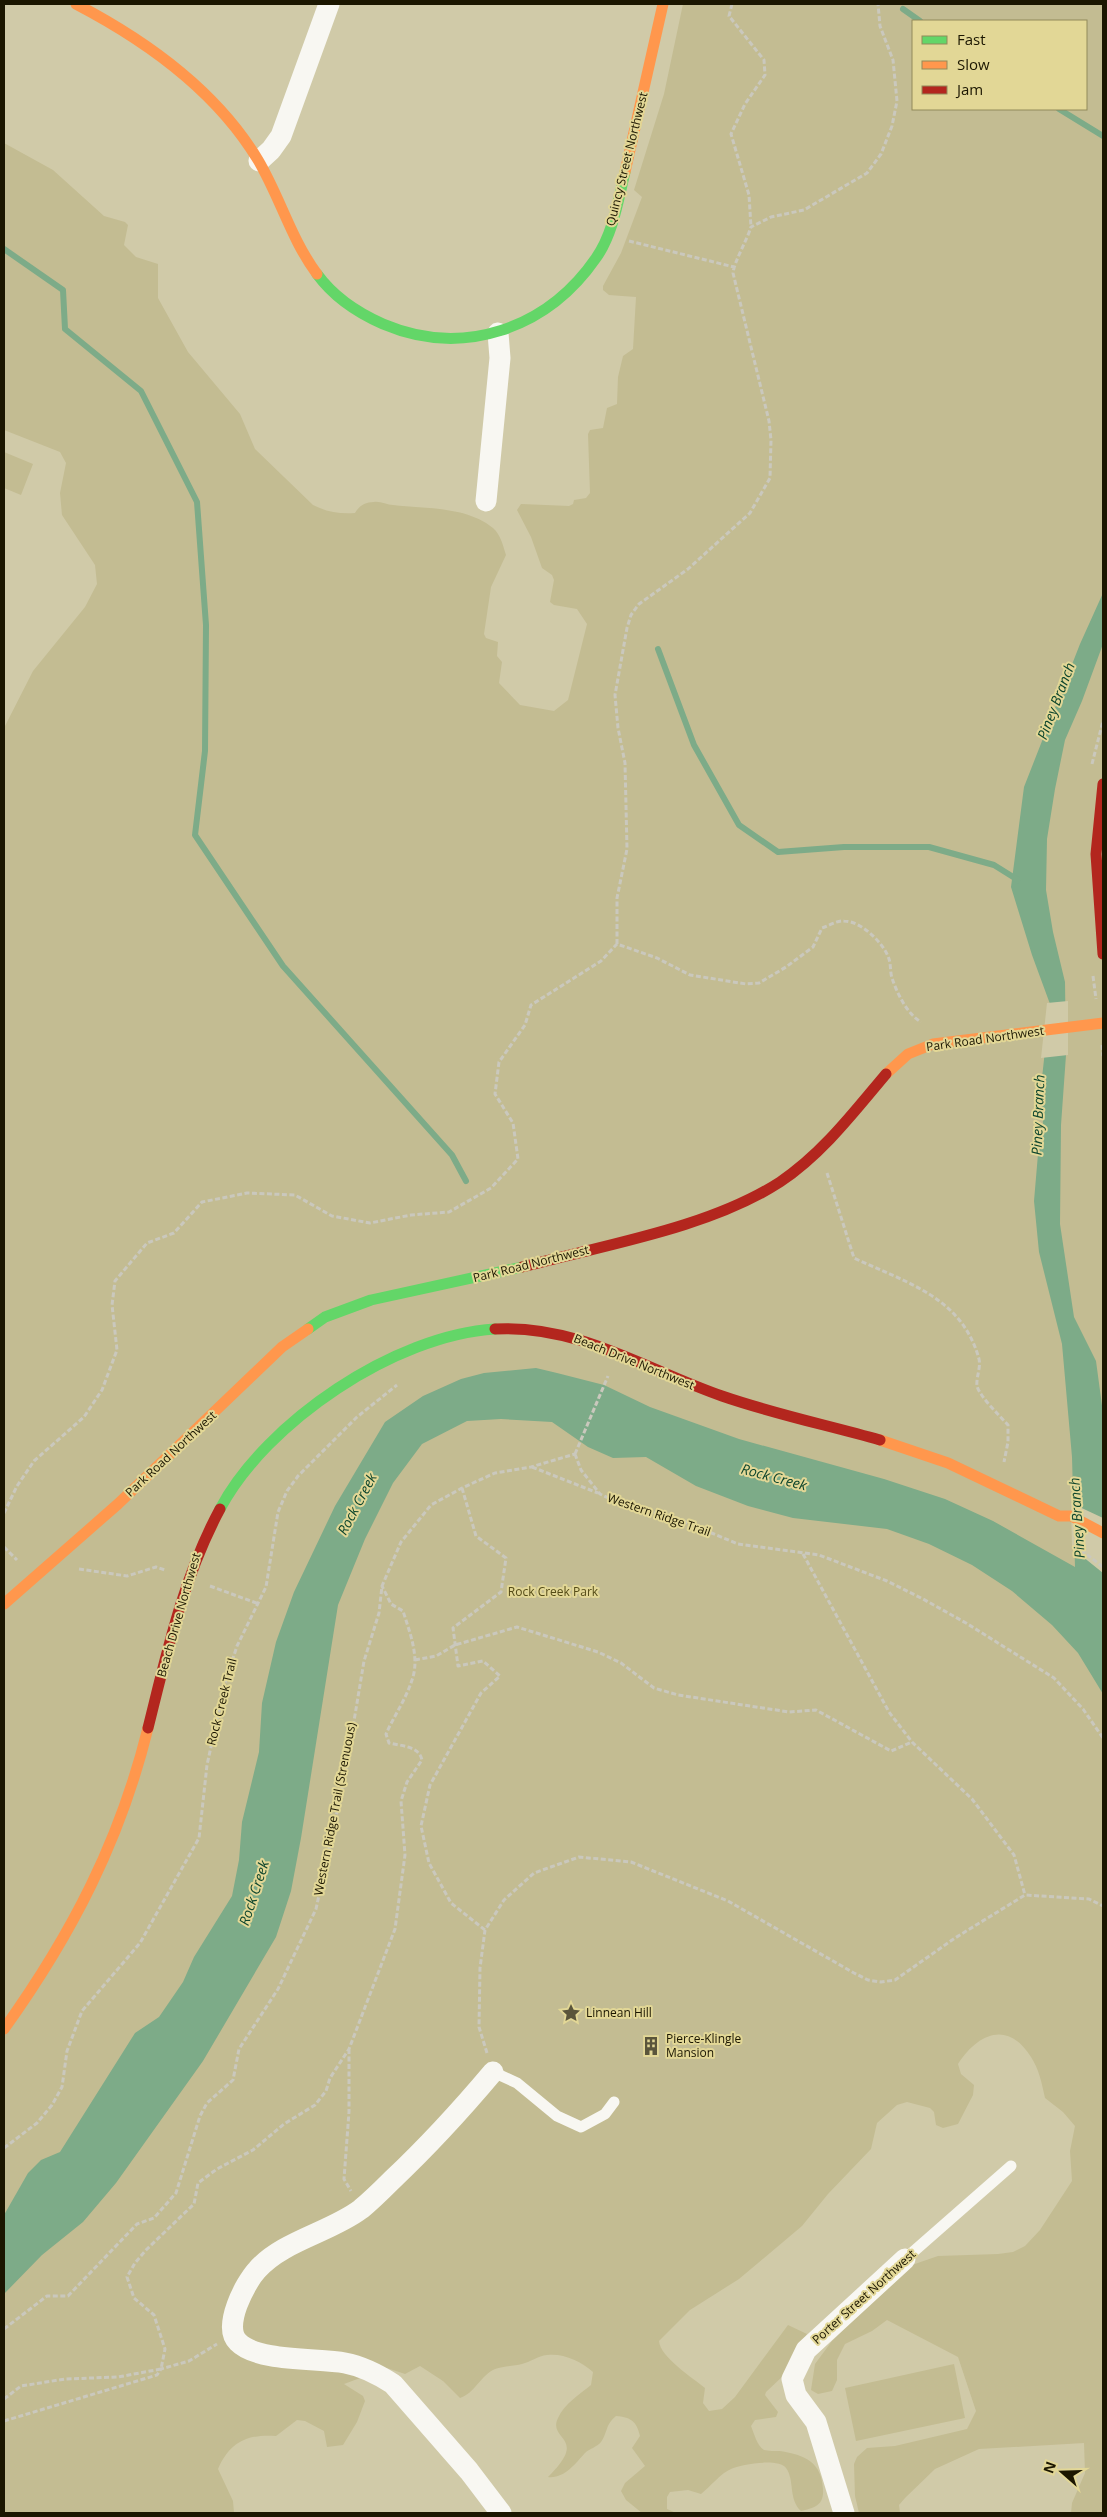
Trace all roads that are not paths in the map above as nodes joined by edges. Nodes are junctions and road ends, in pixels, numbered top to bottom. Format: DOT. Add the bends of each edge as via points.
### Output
graph roads {
  1 [pos="76,4"];
  2 [pos="329,4"];
  3 [pos="663,4"];
  4 [pos="259,162"];
  5 [pos="498,333"];
  6 [pos="486,501"];
  7 [pos="1103,784"];
  8 [pos="1103,954"];
  9 [pos="1103,1022"];
  10 [pos="1059,1516"];
  11 [pos="1070,1531"];
  12 [pos="1103,1534"];
  13 [pos="4,1604"];
  14 [pos="4,2029"];
  15 [pos="493,2072"];
  16 [pos="614,2102"];
  17 [pos="1012,2166"];
  18 [pos="905,2259"];
  19 [pos="501,2513"];
  20 [pos="844,2513"];
  1 -- 4 [label="street, Quincy Street Northwest" via="130,34 171,64 214,104"];
  2 -- 4 [label="street" via="281,136"];
  3 -- 5 [label="street, Quincy Street Northwest" via="618,201 606,236 586,272 559,300 533,318"];
  4 -- 5 [label="street, Quincy Street Northwest" via="307,260 349,306 381,325 425,338 463,340"];
  5 -- 6 [label="street" via="500,358"];
  7 -- 8 [label="street" via="1096,854"];
  9 -- 13 [label="street, Park Road Northwest" via="933,1044 908,1054 893,1065 820,1148 781,1181 724,1211 660,1231 514,1269 358,1304 331,1314 282,1347 118,1504"];
  10 -- 11 [label="street, Beach Drive Northwest"];
  10 -- 12 [label="street, Beach Drive Northwest" via="1071,1516"];
  10 -- 14 [label="street, Beach Drive Northwest" via="926,1454 745,1405 587,1341 551,1331 501,1326 476,1330 424,1345 368,1370 320,1399 281,1430 244,1470 214,1515 198,1547 185,1585 137,1775 114,1840 65,1938"];
  15 -- 16 [label="lane" via="517,2083 557,2116 581,2127 605,2114"];
  15 -- 19 [label="street" via="428,2147 361,2209 274,2254 257,2270 242,2293 232,2327 238,2343 262,2353 346,2363 380,2375 393,2384"];
  17 -- 18 [label="lane, Porter Street Northwest"];
  18 -- 20 [label="street, Porter Street Northwest" via="806,2350 792,2379 796,2395 816,2422"];
}
